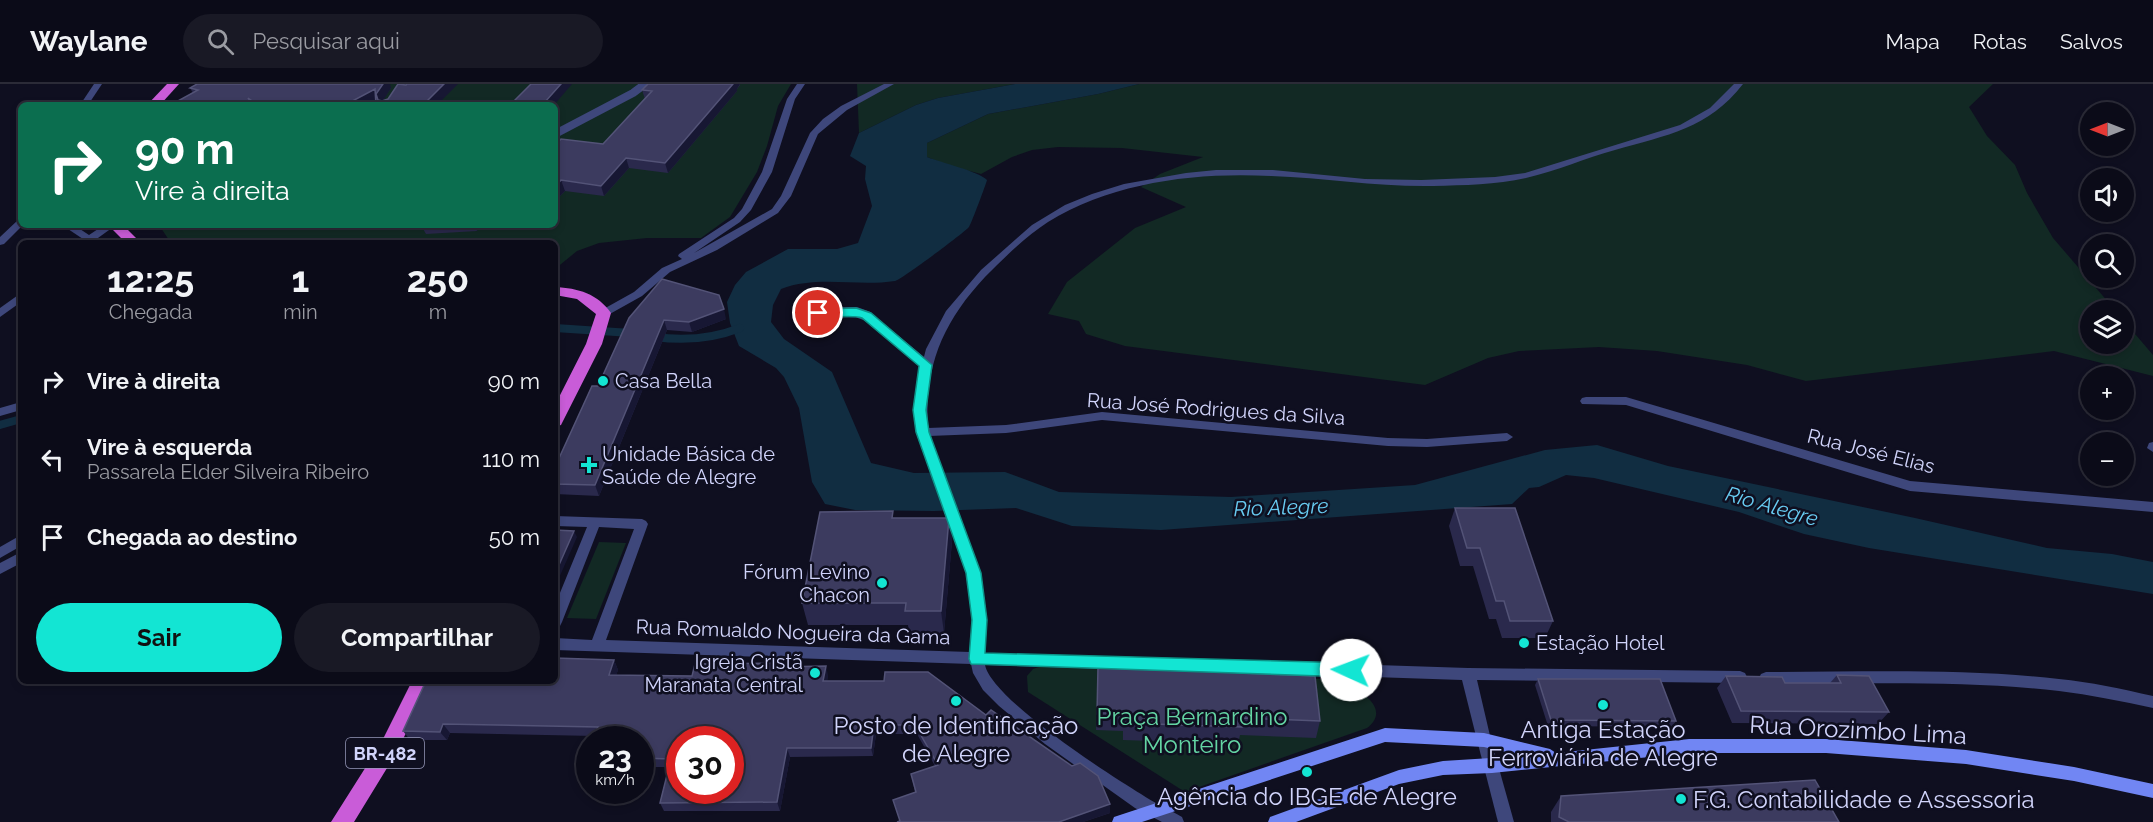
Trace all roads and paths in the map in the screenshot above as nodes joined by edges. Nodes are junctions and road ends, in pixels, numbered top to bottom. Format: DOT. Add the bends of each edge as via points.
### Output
graph roads {
  1 [pos="98,84"];
  2 [pos="173,84"];
  3 [pos="645,84"];
  4 [pos="801,84"];
  5 [pos="890,84"];
  6 [pos="1739,84"];
  7 [pos="86,102"];
  8 [pos="156,102"];
  9 [pos="570,126"];
  10 [pos="558,132"];
  11 [pos="558,142"];
  12 [pos="18,225"];
  13 [pos="71,228"];
  14 [pos="108,228"];
  15 [pos="116,228"];
  16 [pos="85,240"];
  17 [pos="88,240"];
  18 [pos="130,240"];
  19 [pos="0,242"];
  20 [pos="666,270"];
  21 [pos="558,291"];
  22 [pos="18,299"];
  23 [pos="800,313"];
  24 [pos="0,314"];
  25 [pos="603,319"];
  26 [pos="926,365"];
  27 [pos="1586,400"];
  28 [pos="560,402"];
  29 [pos="18,407"];
  30 [pos="0,412"];
  31 [pos="922,432"];
  32 [pos="1507,437"];
  33 [pos="2153,507"];
  34 [pos="558,521"];
  35 [pos="595,522"];
  36 [pos="18,542"];
  37 [pos="0,553"];
  38 [pos="18,558"];
  39 [pos="0,569"];
  40 [pos="558,614"];
  41 [pos="558,644"];
  42 [pos="597,646"];
  43 [pos="977,659"];
  44 [pos="1156,664"];
  45 [pos="1204,666"];
  46 [pos="1468,674"];
  47 [pos="420,684"];
  48 [pos="2153,702"];
  49 [pos="1484,740"];
  50 [pos="1559,758"];
  51 [pos="1492,765"];
  52 [pos="2153,791"];
  53 [pos="1154,809"];
  54 [pos="342,822"];
  55 [pos="1120,822"];
  56 [pos="1176,822"];
  57 [pos="1276,822"];
  58 [pos="1506,822"];
  1 -- 7 [label="street"];
  2 -- 8 [label="highway"];
  3 -- 9 [label="lane"];
  4 -- 20 [label="street" via="784,115 767,172 747,210"];
  5 -- 20 [label="street" via="844,108 814,134 786,196 775,211 713,248"];
  6 -- 26 [label="street" via="1728,99 1696,122 1527,175 1497,180 1396,183 1270,173 1205,175 1139,182 1078,203 1044,221 954,305 935,338"];
  9 -- 10 [label="lane"];
  9 -- 11 [label="lane"];
  12 -- 19 [label="street"];
  13 -- 16 [label="street"];
  14 -- 17 [label="street"];
  15 -- 18 [label="highway"];
  20 -- 25 [label="street"];
  21 -- 25 [label="highway" via="592,299"];
  22 -- 24 [label="street"];
  23 -- 26 [label="lane" via="867,315"];
  25 -- 28 [label="highway" via="594,344"];
  26 -- 31 [label="street" via="920,410"];
  27 -- 33 [label="street, Rua José Elias" via="1626,400 1910,486"];
  29 -- 30 [label="street"];
  31 -- 32 [label="street, Rua José Rodrigues da Silva" via="1006,429 1102,416 1388,442"];
  31 -- 43 [label="street" via="974,573 980,620"];
  34 -- 35 [label="street"];
  35 -- 40 [label="street"];
  35 -- 42 [label="street" via="642,524"];
  36 -- 37 [label="street"];
  38 -- 39 [label="street"];
  41 -- 42 [label="street, Rua Romualdo Nogueira da Gama"];
  42 -- 43 [label="street, Rua Romualdo Nogueira da Gama"];
  43 -- 44 [label="street"];
  43 -- 53 [label="street, Rua Romualdo Nogueira da Gama" via="981,676 991,690 1020,716"];
  45 -- 46 [label="street"];
  46 -- 48 [label="street" via="1998,681 2113,692"];
  46 -- 49 [label="street"];
  47 -- 54 [label="highway, BR-482" via="388,749"];
  49 -- 50 [label="main road"];
  49 -- 51 [label="street"];
  49 -- 53 [label="main road" via="1385,735"];
  50 -- 51 [label="main road, Rua Orozimbo Lima"];
  50 -- 52 [label="main road, Rua Orozimbo Lima" via="1689,746 1826,746 1966,757"];
  51 -- 57 [label="main road, Rua Orozimbo Lima" via="1443,768 1399,777"];
  51 -- 58 [label="street"];
  53 -- 55 [label="main road"];
  53 -- 56 [label="street, Rua Romualdo Nogueira da Gama"];
}
